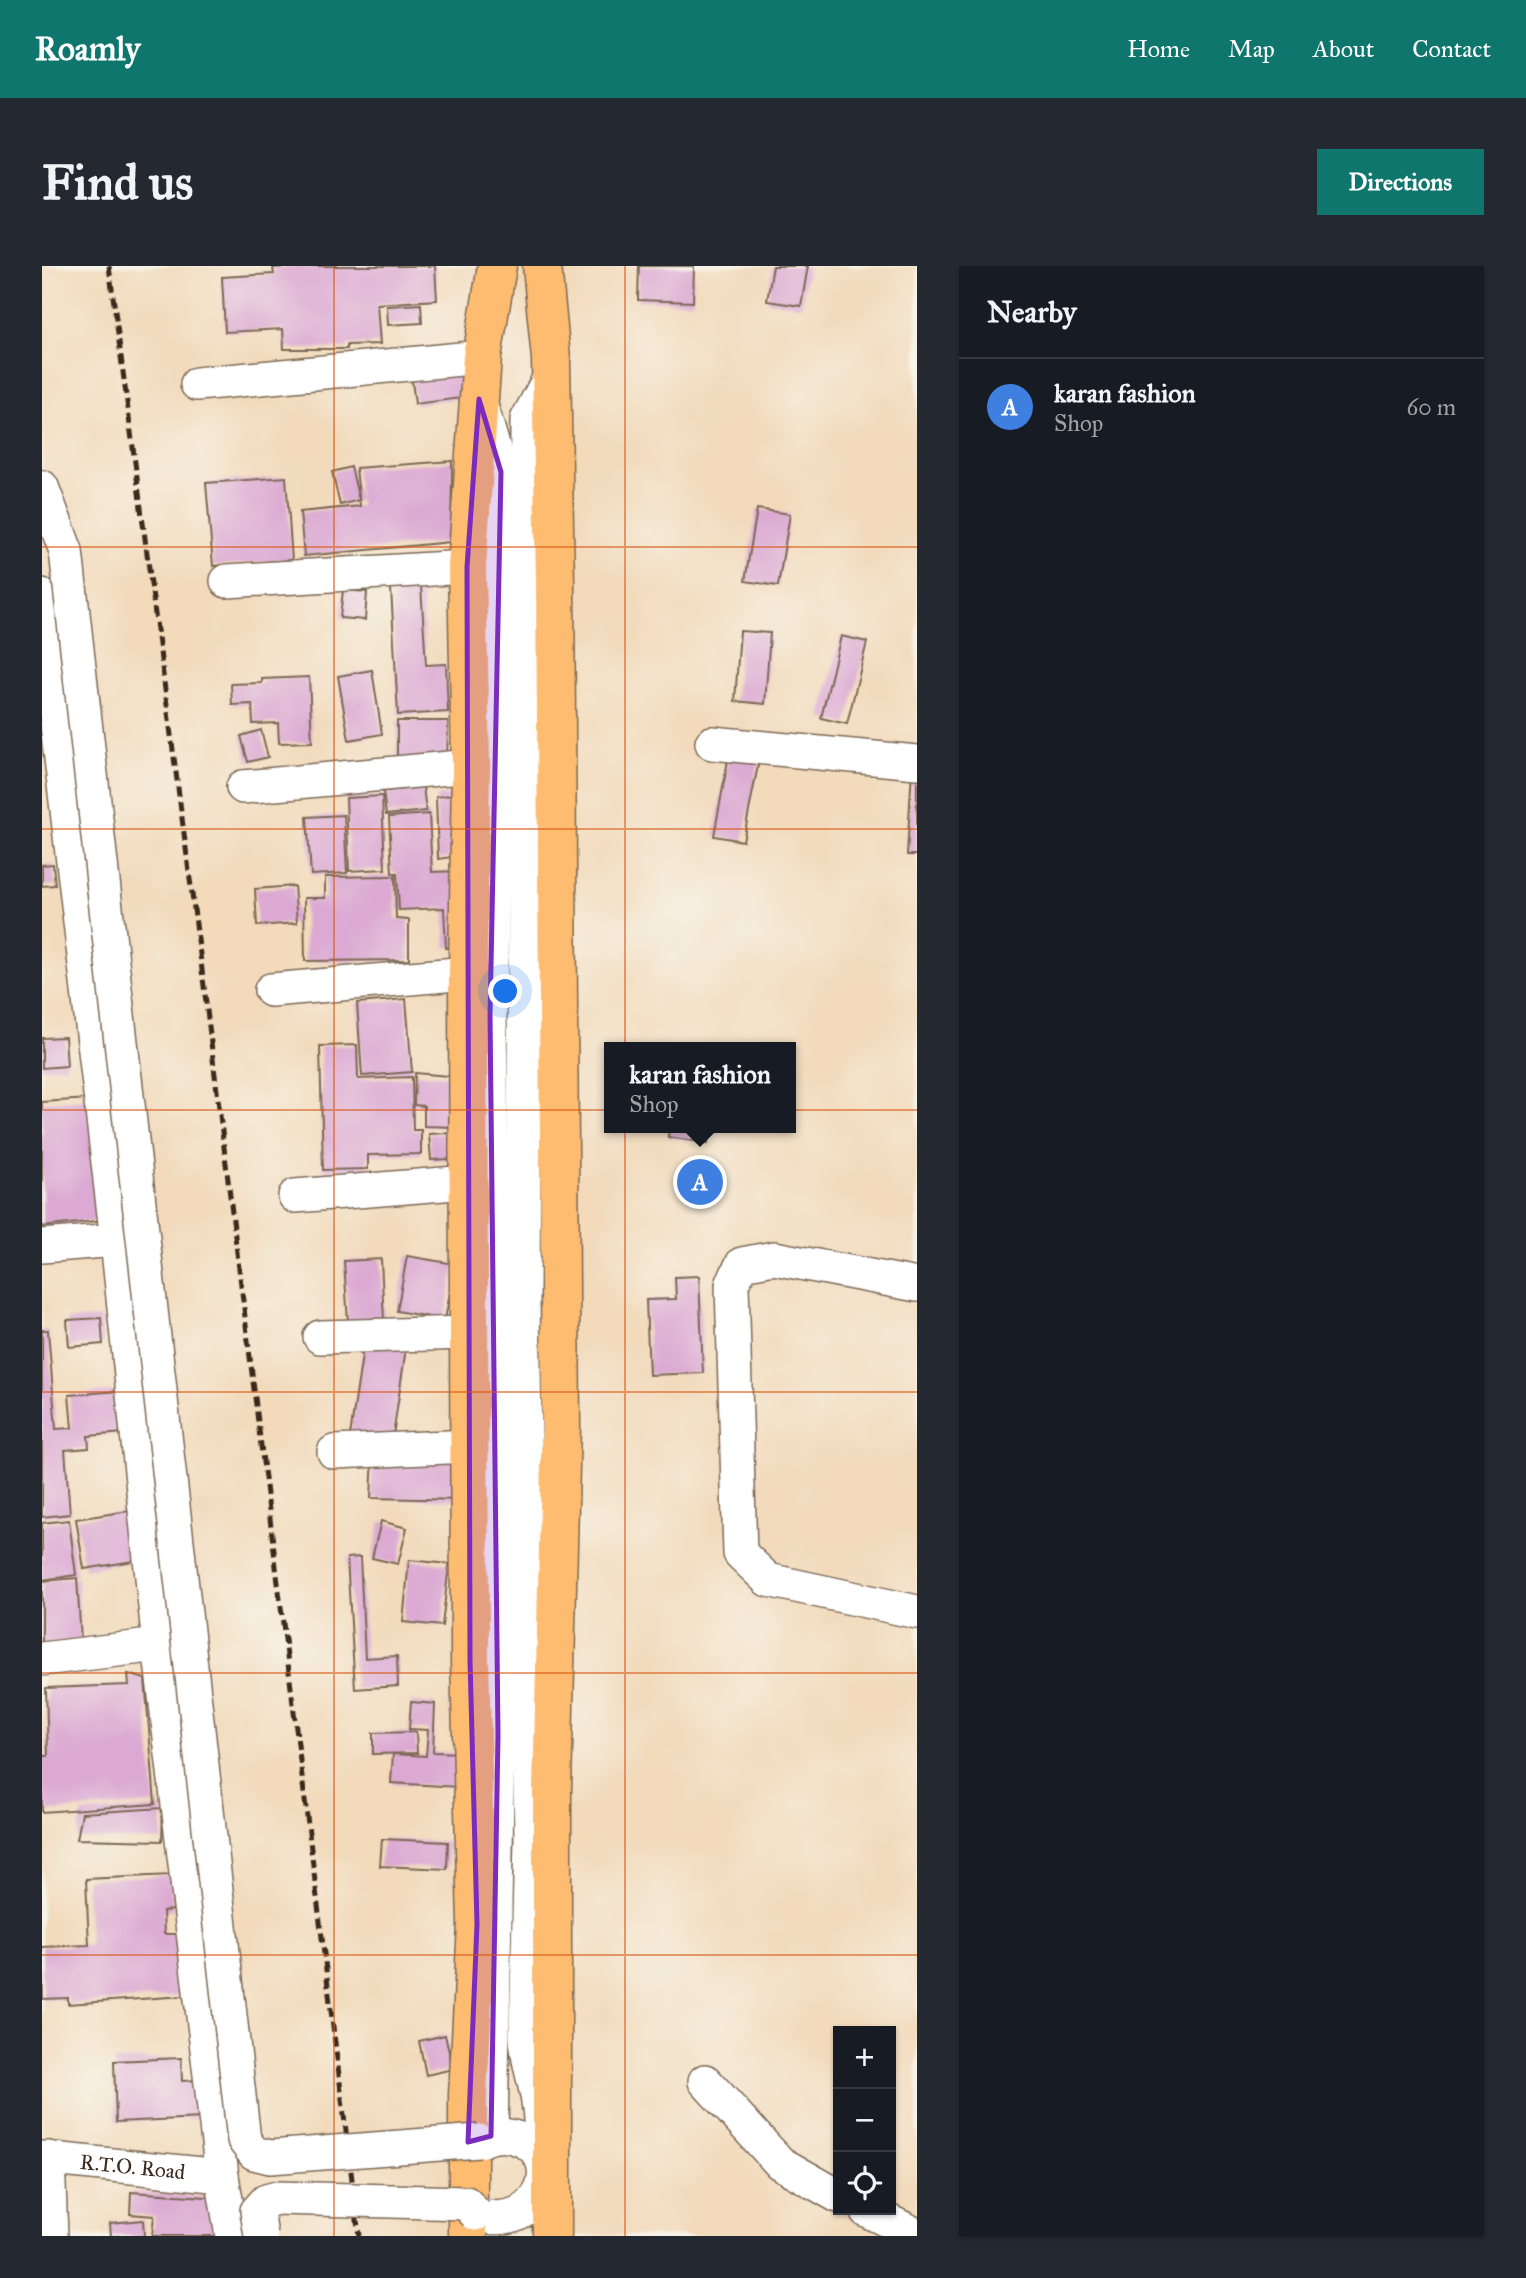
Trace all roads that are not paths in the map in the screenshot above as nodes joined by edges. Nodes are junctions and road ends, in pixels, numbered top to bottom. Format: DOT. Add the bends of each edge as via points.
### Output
graph roads {
  1 [pos="496,266"];
  2 [pos="542,266"];
  3 [pos="482,357"];
  4 [pos="551,375"];
  5 [pos="197,384"];
  6 [pos="479,399"];
  7 [pos="42,487"];
  8 [pos="467,567"];
  9 [pos="227,581"];
  10 [pos="42,595"];
  11 [pos="712,743"];
  12 [pos="917,762"];
  13 [pos="471,766"];
  14 [pos="243,787"];
  15 [pos="53,806"];
  16 [pos="468,973"];
  17 [pos="271,990"];
  18 [pos="468,1182"];
  19 [pos="295,1196"];
  20 [pos="117,1240"];
  21 [pos="42,1246"];
  22 [pos="917,1285"];
  23 [pos="468,1333"];
  24 [pos="320,1337"];
  25 [pos="471,1446"];
  26 [pos="334,1452"];
  27 [pos="917,1612"];
  28 [pos="159,1645"];
  29 [pos="42,1659"];
  30 [pos="705,2081"];
  31 [pos="485,2139"];
  32 [pos="539,2156"];
  33 [pos="45,2158"];
  34 [pos="222,2176"];
  35 [pos="833,2193"];
  36 [pos="876,2215"];
  37 [pos="478,2224"];
  38 [pos="538,2228"];
  39 [pos="917,2235"];
  40 [pos="51,2236"];
  41 [pos="232,2236"];
  42 [pos="261,2236"];
  1 -- 3 [label="main road"];
  2 -- 4 [label="main road"];
  3 -- 5 [label="street"];
  3 -- 6 [label="main road"];
  4 -- 32 [label="street" via="527,420 523,1300 531,1840 526,2036 527,2063 540,2108"];
  4 -- 38 [label="main road" via="561,1425"];
  6 -- 8 [label="main road"];
  6 -- 31 [label="street" via="501,472 490,1015 498,1735"];
  7 -- 31 [label="street, bridge" via="66,551 244,2140 254,2153 270,2157"];
  8 -- 9 [label="street"];
  8 -- 13 [label="main road"];
  10 -- 15 [label="street"];
  11 -- 12 [label="street"];
  13 -- 14 [label="street"];
  13 -- 16 [label="main road"];
  15 -- 20 [label="street"];
  16 -- 17 [label="street"];
  16 -- 18 [label="main road"];
  18 -- 19 [label="street"];
  18 -- 23 [label="main road"];
  20 -- 21 [label="street"];
  20 -- 28 [label="street"];
  22 -- 27 [label="street" via="774,1258 743,1264 732,1285 740,1553 768,1580"];
  23 -- 24 [label="street"];
  23 -- 25 [label="main road"];
  25 -- 26 [label="street"];
  25 -- 37 [label="main road" via="470,1660 477,1924 468,2095"];
  28 -- 29 [label="street"];
  28 -- 34 [label="street"];
  30 -- 35 [label="street" via="780,2163"];
  31 -- 32 [label="street" via="519,2138"];
  31 -- 37 [label="street" via="461,2163 459,2183"];
  32 -- 38 [label="street" via="545,2185"];
  33 -- 34 [label="street, R.T.O. Road"];
  33 -- 40 [label="street"];
  34 -- 41 [label="street"];
  36 -- 39 [label="street"];
  37 -- 38 [label="street" via="518,2219"];
  37 -- 42 [label="street, bridge" via="277,2198 257,2210"];
}
